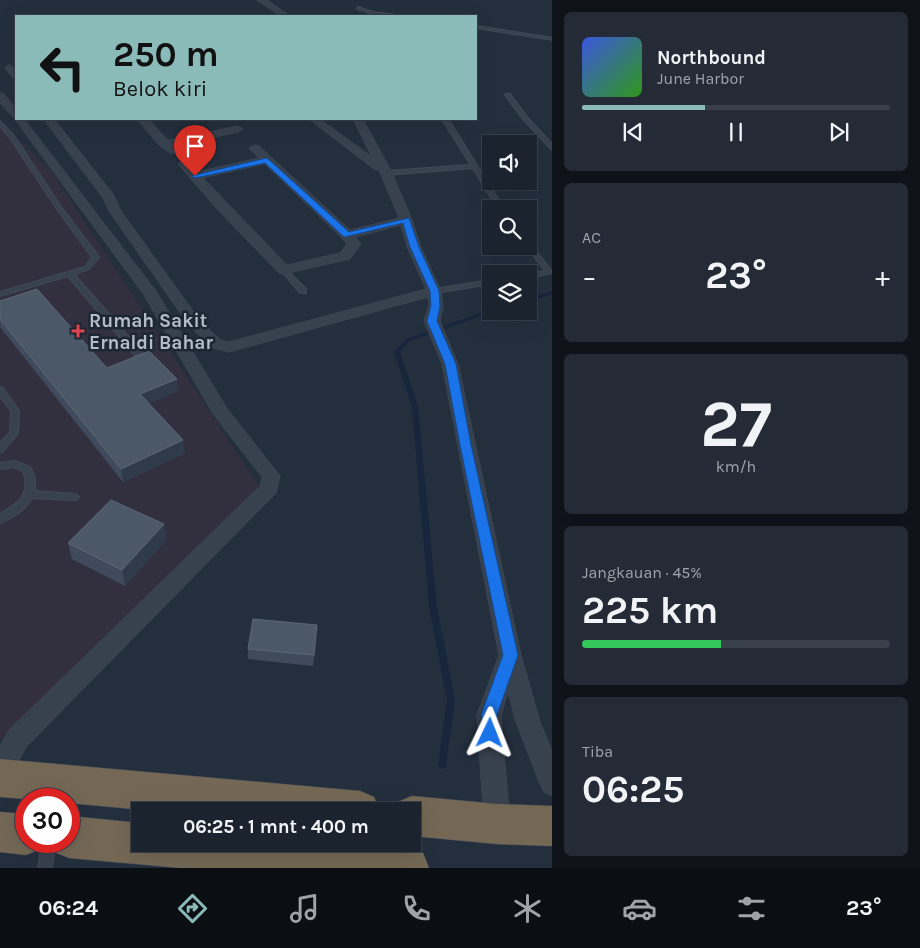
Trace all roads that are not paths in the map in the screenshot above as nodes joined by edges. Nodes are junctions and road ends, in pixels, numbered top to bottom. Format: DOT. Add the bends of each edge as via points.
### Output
graph roads {
  1 [pos="260,0"];
  2 [pos="358,8"];
  3 [pos="284,15"];
  4 [pos="391,15"];
  5 [pos="477,27"];
  6 [pos="552,39"];
  7 [pos="10,68"];
  8 [pos="15,75"];
  9 [pos="508,95"];
  10 [pos="0,96"];
  11 [pos="15,114"];
  12 [pos="20,120"];
  13 [pos="50,120"];
  14 [pos="143,120"];
  15 [pos="227,120"];
  16 [pos="315,120"];
  17 [pos="359,120"];
  18 [pos="446,120"];
  19 [pos="0,123"];
  20 [pos="238,129"];
  21 [pos="164,144"];
  22 [pos="552,149"];
  23 [pos="267,160"];
  24 [pos="474,166"];
  25 [pos="386,174"];
  26 [pos="195,176"];
  27 [pos="495,200"];
  28 [pos="406,220"];
  29 [pos="348,235"];
  30 [pos="537,255"];
  31 [pos="284,270"];
  32 [pos="551,272"];
  33 [pos="69,273"];
  34 [pos="537,275"];
  35 [pos="482,283"];
  36 [pos="303,291"];
  37 [pos="434,291"];
  38 [pos="0,294"];
  39 [pos="138,353"];
  40 [pos="0,390"];
  41 [pos="0,449"];
  42 [pos="0,466"];
  43 [pos="30,494"];
  44 [pos="74,497"];
  45 [pos="0,519"];
  46 [pos="510,655"];
  47 [pos="0,769"];
  48 [pos="0,778"];
  49 [pos="552,784"];
  50 [pos="262,802"];
  51 [pos="421,817"];
  52 [pos="484,822"];
  53 [pos="552,826"];
  54 [pos="0,832"];
  55 [pos="15,833"];
  56 [pos="80,838"];
  57 [pos="47,853"];
  58 [pos="263,862"];
  59 [pos="45,868"];
  60 [pos="408,868"];
  1 -- 3 [label="street"];
  2 -- 4 [label="lane"];
  5 -- 6 [label="lane"];
  7 -- 8 [label="street"];
  9 -- 22 [label="lane"];
  10 -- 11 [label="street"];
  12 -- 47 [label="street" via="151,294 219,410 271,476 269,488 18,738"];
  13 -- 37 [label="street" via="109,197 115,211 193,321 215,344 229,347"];
  14 -- 21 [label="street"];
  15 -- 20 [label="street"];
  16 -- 25 [label="street"];
  17 -- 25 [label="street"];
  18 -- 24 [label="lane"];
  19 -- 33 [label="lane" via="96,257 87,268"];
  20 -- 21 [label="street"];
  20 -- 23 [label="street"];
  21 -- 26 [label="street"];
  23 -- 26 [label="street"];
  23 -- 29 [label="street"];
  24 -- 25 [label="lane"];
  24 -- 27 [label="lane"];
  25 -- 28 [label="street"];
  26 -- 31 [label="street"];
  28 -- 29 [label="street"];
  28 -- 37 [label="street"];
  29 -- 31 [label="street" via="354,244 345,256"];
  30 -- 32 [label="lane"];
  31 -- 36 [label="lane"];
  32 -- 34 [label="lane"];
  33 -- 38 [label="lane"];
  33 -- 39 [label="lane"];
  35 -- 37 [label="lane"];
  37 -- 46 [label="street" via="436,328 450,364"];
  40 -- 41 [label="lane" via="15,411 14,433"];
  42 -- 43 [label="lane" via="15,464 27,469 32,479"];
  43 -- 44 [label="lane"];
  43 -- 45 [label="lane" via="20,506"];
  46 -- 49 [label="street" via="528,722"];
  46 -- 52 [label="street" via="489,715"];
  48 -- 50 [label="highway"];
  51 -- 52 [label="highway"];
  52 -- 53 [label="highway"];
  54 -- 55 [label="highway"];
  56 -- 58 [label="highway"];
  57 -- 59 [label="lane"];
  58 -- 60 [label="highway"];
}
